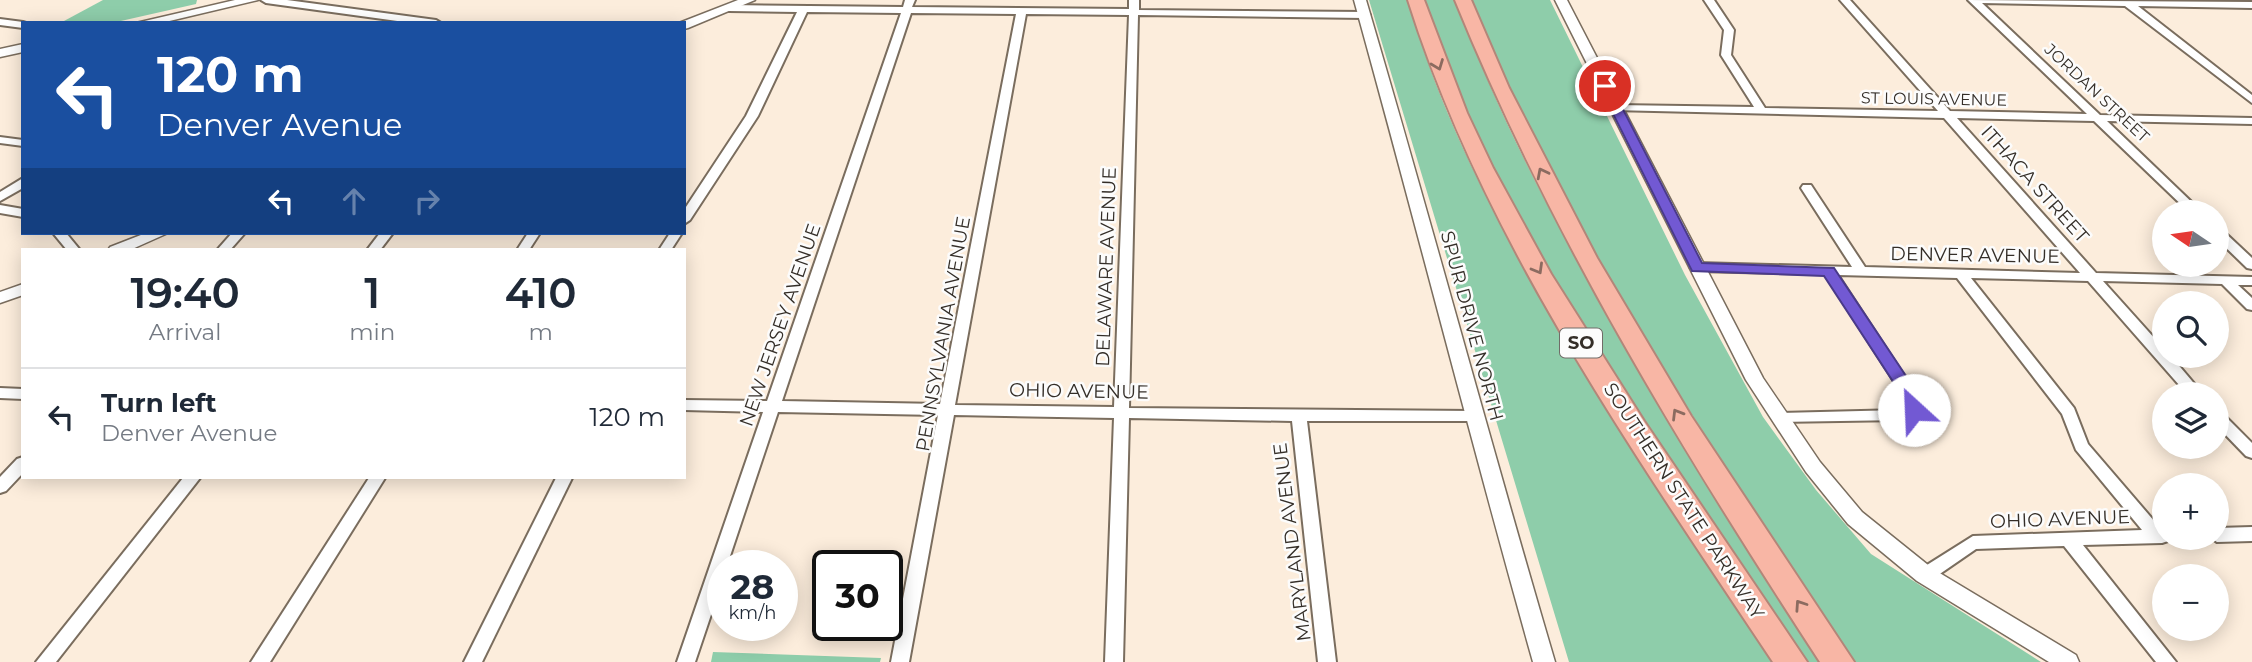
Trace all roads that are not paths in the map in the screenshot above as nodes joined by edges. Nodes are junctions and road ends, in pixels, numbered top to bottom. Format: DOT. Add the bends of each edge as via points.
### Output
graph roads {
  1 [pos="252,0"];
  2 [pos="266,0"];
  3 [pos="748,0"];
  4 [pos="1250,0"];
  5 [pos="1416,0"];
  6 [pos="1462,0"];
  7 [pos="1561,0"];
  8 [pos="1709,0"];
  9 [pos="1845,0"];
  10 [pos="1973,0"];
  11 [pos="1981,0"];
  12 [pos="2128,3"];
  13 [pos="2252,5"];
  14 [pos="909,6"];
  15 [pos="1134,7"];
  16 [pos="729,8"];
  17 [pos="1363,8"];
  18 [pos="803,9"];
  19 [pos="1021,12"];
  20 [pos="1251,16"];
  21 [pos="152,21"];
  22 [pos="420,21"];
  23 [pos="0,22"];
  24 [pos="686,24"];
  25 [pos="21,25"];
  26 [pos="21,48"];
  27 [pos="0,53"];
  28 [pos="2252,100"];
  29 [pos="1616,108"];
  30 [pos="1762,111"];
  31 [pos="1948,115"];
  32 [pos="2098,118"];
  33 [pos="2252,121"];
  34 [pos="0,140"];
  35 [pos="21,144"];
  36 [pos="21,183"];
  37 [pos="1807,188"];
  38 [pos="0,197"];
  39 [pos="2183,200"];
  40 [pos="0,209"];
  41 [pos="21,213"];
  42 [pos="686,217"];
  43 [pos="155,235"];
  44 [pos="237,235"];
  45 [pos="2230,244"];
  46 [pos="121,248"];
  47 [pos="225,248"];
  48 [pos="2252,265"];
  49 [pos="1697,267"];
  50 [pos="1829,271"];
  51 [pos="1862,272"];
  52 [pos="1961,274"];
  53 [pos="2092,277"];
  54 [pos="2226,281"];
  55 [pos="2252,281"];
  56 [pos="21,290"];
  57 [pos="0,298"];
  58 [pos="2252,306"];
  59 [pos="2185,382"];
  60 [pos="0,393"];
  61 [pos="21,394"];
  62 [pos="686,405"];
  63 [pos="772,407"];
  64 [pos="948,411"];
  65 [pos="1121,413"];
  66 [pos="1299,416"];
  67 [pos="1473,416"];
  68 [pos="1780,418"];
  69 [pos="2229,429"];
  70 [pos="2252,452"];
  71 [pos="21,465"];
  72 [pos="191,479"];
  73 [pos="376,479"];
  74 [pos="564,479"];
  75 [pos="0,487"];
  76 [pos="2152,526"];
  77 [pos="2252,534"];
  78 [pos="2229,535"];
  79 [pos="2152,536"];
  80 [pos="2068,539"];
  81 [pos="1925,575"];
  82 [pos="45,662"];
  83 [pos="260,662"];
  84 [pos="473,662"];
  85 [pos="686,662"];
  86 [pos="900,662"];
  87 [pos="1114,662"];
  88 [pos="1327,662"];
  89 [pos="1544,662"];
  90 [pos="1791,662"];
  91 [pos="1838,662"];
  92 [pos="2067,662"];
  93 [pos="2167,662"];
  1 -- 21 [label="street"];
  2 -- 22 [label="street"];
  3 -- 16 [label="street"];
  4 -- 20 [label="street"];
  5 -- 90 [label="highway, SOUTHERN STATE PARKWAY / SO, one-way" via="1457,111 1518,234 1595,366"];
  91 -- 6 [label="highway, SOUTHERN STATE PARKWAY / SO, one-way" via="1703,456 1609,298 1527,143"];
  7 -- 29 [label="street"];
  8 -- 30 [label="street" via="1729,30 1726,55"];
  9 -- 31 [label="street, ITHACA STREET"];
  10 -- 32 [label="street, JORDAN STREET"];
  11 -- 12 [label="street"];
  12 -- 13 [label="street"];
  12 -- 28 [label="street"];
  14 -- 18 [label="street"];
  14 -- 19 [label="street"];
  14 -- 63 [label="street, NEW JERSEY AVENUE"];
  15 -- 19 [label="street"];
  15 -- 20 [label="street"];
  15 -- 65 [label="street, DELAWARE AVENUE"];
  16 -- 18 [label="street"];
  16 -- 24 [label="street"];
  17 -- 20 [label="street"];
  17 -- 67 [label="street, SPUR DRIVE NORTH"];
  18 -- 42 [label="street" via="752,116"];
  19 -- 64 [label="street, PENNSYLVANIA AVENUE"];
  23 -- 25 [label="street"];
  26 -- 27 [label="street"];
  29 -- 30 [label="street, ST LOUIS AVENUE"];
  29 -- 49 [label="street"];
  30 -- 31 [label="street, ST LOUIS AVENUE"];
  31 -- 32 [label="street, ST LOUIS AVENUE"];
  31 -- 53 [label="street, ITHACA STREET"];
  32 -- 33 [label="street, ST LOUIS AVENUE"];
  32 -- 39 [label="street, JORDAN STREET"];
  34 -- 35 [label="street"];
  36 -- 38 [label="street"];
  37 -- 51 [label="street"];
  40 -- 41 [label="street"];
  43 -- 46 [label="street"];
  44 -- 47 [label="street"];
  45 -- 48 [label="street"];
  49 -- 50 [label="street, DENVER AVENUE"];
  49 -- 68 [label="street" via="1755,380"];
  50 -- 51 [label="street, DENVER AVENUE"];
  50 -- 68 [label="street" via="1913,400 1914,410 1903,415"];
  51 -- 52 [label="street, DENVER AVENUE"];
  52 -- 53 [label="street, DENVER AVENUE"];
  52 -- 76 [label="street" via="2069,412 2081,446"];
  53 -- 54 [label="street, DENVER AVENUE"];
  53 -- 59 [label="street, ITHACA STREET"];
  54 -- 55 [label="street, DENVER AVENUE"];
  54 -- 58 [label="street"];
  56 -- 57 [label="street"];
  60 -- 61 [label="street"];
  62 -- 63 [label="street, OHIO AVENUE"];
  63 -- 64 [label="street, OHIO AVENUE"];
  63 -- 85 [label="street, NEW JERSEY AVENUE"];
  64 -- 65 [label="street, OHIO AVENUE"];
  64 -- 86 [label="street, PENNSYLVANIA AVENUE"];
  65 -- 66 [label="street, OHIO AVENUE"];
  65 -- 87 [label="street, DELAWARE AVENUE"];
  66 -- 67 [label="street, OHIO AVENUE"];
  66 -- 88 [label="street, MARYLAND AVENUE"];
  67 -- 89 [label="street, SPUR DRIVE NORTH"];
  68 -- 81 [label="street" via="1855,518"];
  69 -- 70 [label="street"];
  71 -- 75 [label="street"];
  72 -- 82 [label="street"];
  73 -- 83 [label="street"];
  74 -- 84 [label="street"];
  77 -- 78 [label="street"];
  79 -- 80 [label="street, OHIO AVENUE"];
  80 -- 81 [label="street, OHIO AVENUE" via="1973,543"];
  80 -- 93 [label="street"];
  81 -- 92 [label="street"];
}
